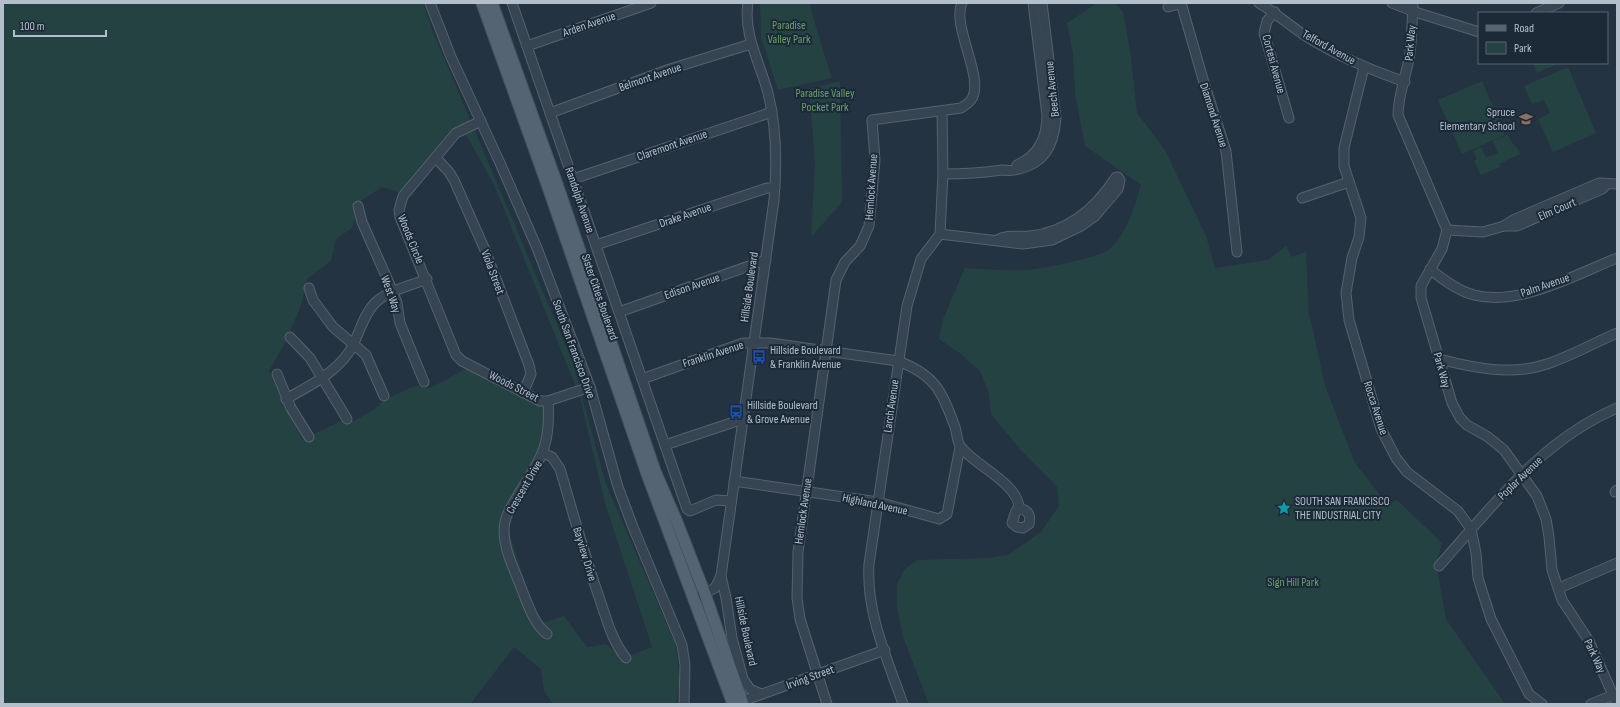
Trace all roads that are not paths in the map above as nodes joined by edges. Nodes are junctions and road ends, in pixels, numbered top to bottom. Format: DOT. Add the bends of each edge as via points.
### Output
graph roads {
  1 [pos="430,3"];
  2 [pos="482,3"];
  3 [pos="492,3"];
  4 [pos="512,3"];
  5 [pos="651,3"];
  6 [pos="748,3"];
  7 [pos="962,3"];
  8 [pos="1033,3"];
  9 [pos="1042,3"];
  10 [pos="1182,3"];
  11 [pos="1259,3"];
  12 [pos="1392,3"];
  13 [pos="1559,3"];
  14 [pos="1412,7"];
  15 [pos="1168,8"];
  16 [pos="1539,9"];
  17 [pos="1275,12"];
  18 [pos="1478,32"];
  19 [pos="751,44"];
  20 [pos="526,46"];
  21 [pos="1364,67"];
  22 [pos="1404,82"];
  23 [pos="942,111"];
  24 [pos="772,112"];
  25 [pos="550,113"];
  26 [pos="1289,118"];
  27 [pos="481,121"];
  28 [pos="436,158"];
  29 [pos="1006,170"];
  30 [pos="943,174"];
  31 [pos="573,179"];
  32 [pos="1349,182"];
  33 [pos="1617,184"];
  34 [pos="775,188"];
  35 [pos="1302,198"];
  36 [pos="358,206"];
  37 [pos="1096,209"];
  38 [pos="1446,230"];
  39 [pos="940,234"];
  40 [pos="596,245"];
  41 [pos="1237,252"];
  42 [pos="1617,258"];
  43 [pos="766,260"];
  44 [pos="1430,269"];
  45 [pos="427,279"];
  46 [pos="309,288"];
  47 [pos="393,292"];
  48 [pos="619,312"];
  49 [pos="1617,333"];
  50 [pos="290,337"];
  51 [pos="754,342"];
  52 [pos="353,343"];
  53 [pos="826,351"];
  54 [pos="1439,360"];
  55 [pos="462,361"];
  56 [pos="898,361"];
  57 [pos="277,374"];
  58 [pos="322,378"];
  59 [pos="642,379"];
  60 [pos="424,382"];
  61 [pos="590,387"];
  62 [pos="523,393"];
  63 [pos="384,396"];
  64 [pos="286,399"];
  65 [pos="548,401"];
  66 [pos="1617,408"];
  67 [pos="347,419"];
  68 [pos="743,419"];
  69 [pos="309,437"];
  70 [pos="665,445"];
  71 [pos="960,447"];
  72 [pos="543,453"];
  73 [pos="1521,473"];
  74 [pos="734,481"];
  75 [pos="806,492"];
  76 [pos="731,501"];
  77 [pos="878,502"];
  78 [pos="1020,508"];
  79 [pos="1470,529"];
  80 [pos="1617,563"];
  81 [pos="1439,566"];
  82 [pos="721,576"];
  83 [pos="1559,588"];
  84 [pos="705,594"];
  85 [pos="694,599"];
  86 [pos="547,634"];
  87 [pos="885,650"];
  88 [pos="626,658"];
  89 [pos="817,674"];
  90 [pos="761,694"];
  91 [pos="1613,695"];
  92 [pos="738,703"];
  93 [pos="684,704"];
  94 [pos="754,704"];
  95 [pos="827,704"];
  96 [pos="903,704"];
  97 [pos="1542,704"];
  98 [pos="1591,704"];
  99 [pos="1617,704"];
  1 -- 27 [label="street, South San Francisco Drive" via="451,57"];
  2 -- 85 [label="main road, Sister Cities Boulevard" via="647,474"];
  3 -- 84 [label="main road, Sister Cities Boulevard" via="655,471"];
  4 -- 20 [label="street, Randolph Avenue"];
  5 -- 20 [label="street, Arden Avenue"];
  6 -- 19 [label="street, Hillside Boulevard"];
  7 -- 23 [label="street, Hemlock Avenue" via="960,17 975,84 974,92 971,100 961,108"];
  8 -- 29 [label="street, Beech Avenue" via="1047,131 1035,153 1025,162"];
  9 -- 29 [label="street, Beech Avenue" via="1056,118 1055,134 1049,148 1038,160 1027,167"];
  10 -- 15 [label="street"];
  10 -- 41 [label="street, Diamond Avenue" via="1226,151"];
  11 -- 17 [label="street, Telford Avenue"];
  12 -- 14 [label="street"];
  13 -- 16 [label="street"];
  14 -- 18 [label="street"];
  14 -- 22 [label="street, Park Way" via="1410,53"];
  17 -- 21 [label="street, Telford Avenue" via="1307,37"];
  17 -- 26 [label="street, Cortesi Avenue" via="1266,21 1264,33"];
  19 -- 24 [label="street, Hillside Boulevard" via="768,92"];
  19 -- 25 [label="street, Belmont Avenue" via="670,69"];
  20 -- 25 [label="street, Randolph Avenue"];
  21 -- 22 [label="street, Telford Avenue"];
  21 -- 32 [label="street, Rocca Avenue" via="1344,148 1344,166"];
  22 -- 38 [label="street, Park Way" via="1398,103 1398,115"];
  23 -- 30 [label="street"];
  23 -- 53 [label="street, Hemlock Avenue" via="872,120 875,160 869,226 860,246 845,262 836,280"];
  24 -- 31 [label="street, Claremont Avenue"];
  24 -- 34 [label="street, Hillside Boulevard" via="776,155"];
  25 -- 31 [label="street, Randolph Avenue"];
  27 -- 28 [label="street, Woods Circle" via="456,133"];
  27 -- 61 [label="street, South San Francisco Drive" via="537,248"];
  28 -- 45 [label="street, Woods Circle" via="403,196 399,210"];
  28 -- 62 [label="street, Viola Street" via="449,172 457,187 485,250 529,365 531,374"];
  29 -- 30 [label="street, Beech Avenue" via="975,174"];
  30 -- 39 [label="street"];
  31 -- 40 [label="street, Randolph Avenue"];
  32 -- 35 [label="street"];
  32 -- 79 [label="street, Rocca Avenue" via="1361,218 1346,293 1349,320 1381,429 1396,458 1407,472 1458,510"];
  33 -- 38 [label="street, Elm Court" via="1599,184 1504,226 1483,232"];
  34 -- 40 [label="street, Drake Avenue" via="767,188"];
  34 -- 43 [label="street, Hillside Boulevard"];
  36 -- 47 [label="street, West Way" via="362,222"];
  37 -- 39 [label="street" via="1081,226 1052,240 1023,244 1003,243 997,240"];
  38 -- 44 [label="street, Park Way" via="1442,249"];
  39 -- 56 [label="street, Larch Avenue" via="921,259 907,306"];
  40 -- 48 [label="street, Randolph Avenue"];
  42 -- 44 [label="street, Palm Avenue" via="1525,295 1496,297 1474,295 1445,282"];
  43 -- 48 [label="street, Edison Avenue"];
  43 -- 51 [label="street, Hillside Boulevard"];
  44 -- 54 [label="street, Park Way" via="1421,286 1421,298"];
  45 -- 47 [label="street"];
  45 -- 55 [label="street, Woods Circle" via="456,355"];
  46 -- 52 [label="street" via="324,316"];
  47 -- 52 [label="street" via="374,304"];
  47 -- 60 [label="street, West Way" via="400,323"];
  48 -- 59 [label="street, Randolph Avenue"];
  49 -- 54 [label="street" via="1547,364 1512,370 1475,368"];
  50 -- 58 [label="street" via="310,358"];
  51 -- 53 [label="street, Franklin Avenue"];
  51 -- 59 [label="street, Franklin Avenue" via="735,345"];
  51 -- 68 [label="street, Hillside Boulevard"];
  52 -- 58 [label="street" via="342,360"];
  52 -- 63 [label="street" via="366,356"];
  53 -- 56 [label="street, Franklin Avenue"];
  53 -- 75 [label="street, Hemlock Avenue"];
  54 -- 73 [label="street, Park Way" via="1452,403 1460,418 1504,450"];
  55 -- 62 [label="street, Woods Street"];
  56 -- 71 [label="street, Franklin Avenue" via="917,368 933,382 946,401 958,433"];
  56 -- 77 [label="street, Larch Avenue"];
  57 -- 64 [label="street"];
  58 -- 64 [label="street"];
  58 -- 67 [label="street"];
  59 -- 70 [label="street, Randolph Avenue"];
  61 -- 65 [label="street, Woods Street"];
  61 -- 93 [label="street, South San Francisco Drive" via="621,494 682,645 686,665"];
  62 -- 65 [label="street, Woods Street" via="540,401"];
  64 -- 69 [label="street"];
  65 -- 72 [label="street, Crescent Drive" via="549,429"];
  66 -- 73 [label="street, Poplar Avenue" via="1570,433"];
  68 -- 70 [label="street"];
  68 -- 74 [label="street, Hillside Boulevard"];
  70 -- 76 [label="street, Randolph Avenue" via="687,509 716,500"];
  71 -- 77 [label="street, Highland Avenue" via="947,514 939,519"];
  71 -- 78 [label="street" via="1008,487 1019,501"];
  72 -- 86 [label="street, Crescent Drive" via="509,510 504,533 526,600 538,625"];
  72 -- 88 [label="street, Bayview Drive" via="552,457 560,469 607,621 616,645"];
  73 -- 79 [label="street, Poplar Avenue"];
  73 -- 83 [label="street, Park Way" via="1537,496 1546,519 1552,570"];
  74 -- 75 [label="street, Highland Avenue"];
  74 -- 76 [label="street, Hillside Boulevard"];
  75 -- 77 [label="street, Highland Avenue"];
  75 -- 89 [label="street, Hemlock Avenue" via="798,552 797,598 805,638"];
  76 -- 82 [label="street, Hillside Boulevard"];
  77 -- 87 [label="street, Larch Avenue" via="868,583 874,620"];
  79 -- 81 [label="street, Poplar Avenue"];
  79 -- 97 [label="street, Rocca Avenue" via="1476,553 1478,578 1491,619 1529,694"];
  80 -- 83 [label="street"];
  82 -- 84 [label="street, Hillside Boulevard" via="715,588"];
  82 -- 90 [label="street, Hillside Boulevard" via="732,638 743,679 750,689"];
  83 -- 91 [label="street, Park Way" via="1562,600 1589,641"];
  84 -- 85 [label="street, Hillside Boulevard"];
  84 -- 92 [label="main road, Hillside Boulevard"];
  85 -- 92 [label="main road"];
  87 -- 89 [label="street, Irving Street"];
  87 -- 96 [label="street, Larch Avenue"];
  89 -- 90 [label="street, Irving Street"];
  89 -- 95 [label="street, Hemlock Avenue"];
  90 -- 92 [label="street, Irving Street"];
  90 -- 94 [label="street"];
  91 -- 98 [label="street"];
  91 -- 99 [label="street, Park Way"];
}
